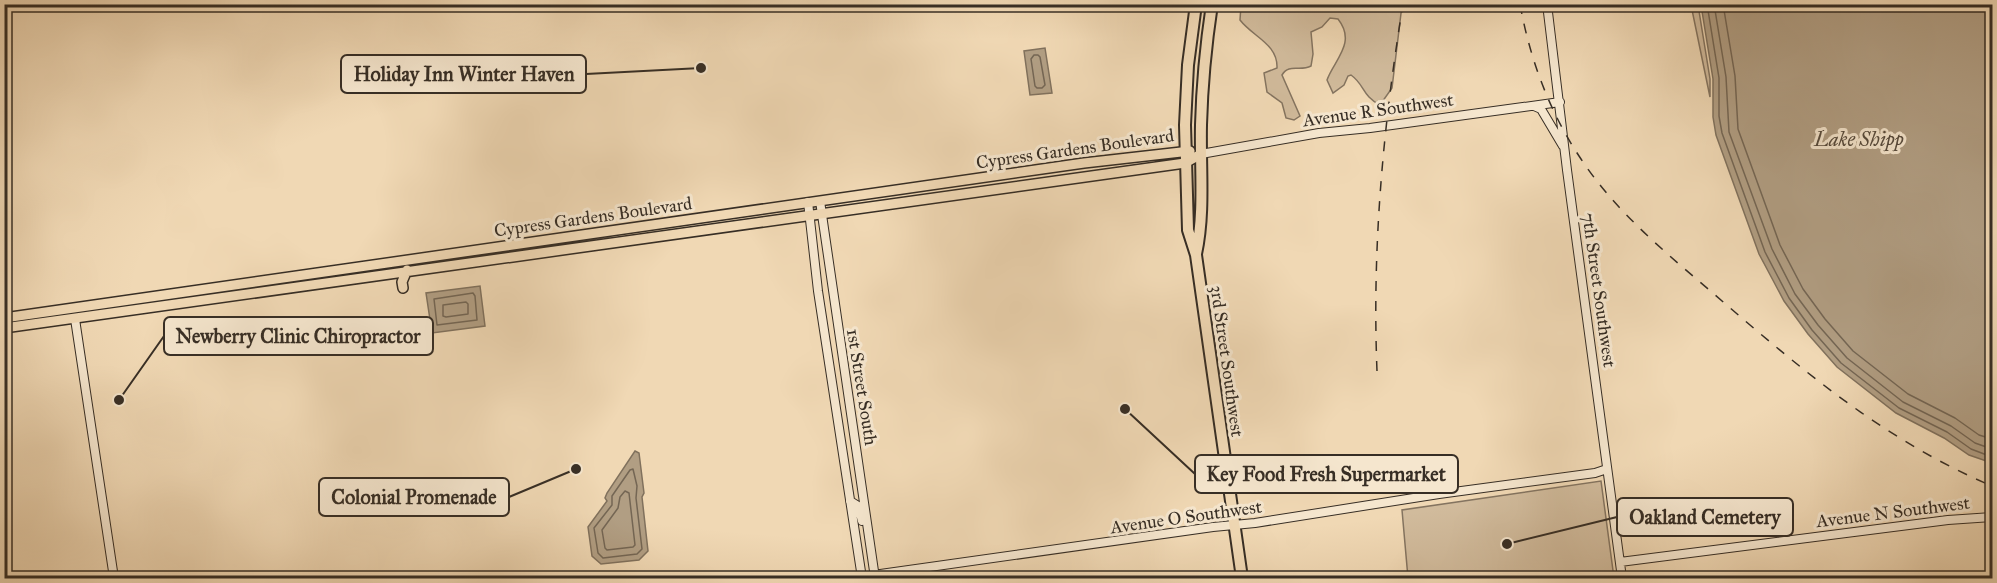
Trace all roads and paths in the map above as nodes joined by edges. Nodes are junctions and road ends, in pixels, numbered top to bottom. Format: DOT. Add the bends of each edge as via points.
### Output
graph roads {
  1 [pos="1196,4"];
  2 [pos="1212,4"];
  3 [pos="1547,4"];
  4 [pos="1560,102"];
  5 [pos="1533,106"];
  6 [pos="1185,150"];
  7 [pos="1565,150"];
  8 [pos="1201,154"];
  9 [pos="1185,163"];
  10 [pos="820,201"];
  11 [pos="808,202"];
  12 [pos="821,214"];
  13 [pos="809,215"];
  14 [pos="718,216"];
  15 [pos="678,222"];
  16 [pos="678,233"];
  17 [pos="631,240"];
  18 [pos="1196,255"];
  19 [pos="442,256"];
  20 [pos="398,262"];
  21 [pos="405,272"];
  22 [pos="362,278"];
  23 [pos="403,288"];
  24 [pos="7,319"];
  25 [pos="75,319"];
  26 [pos="4,328"];
  27 [pos="1607,469"];
  28 [pos="850,501"];
  29 [pos="1992,516"];
  30 [pos="1234,525"];
  31 [pos="868,532"];
  32 [pos="1620,562"];
  33 [pos="875,577"];
  34 [pos="861,578"];
  35 [pos="114,579"];
  36 [pos="852,579"];
  37 [pos="1242,579"];
  38 [pos="1622,579"];
  1 -- 6 [label="highway, 3rd Street Southwest" via="1186,96"];
  2 -- 8 [label="highway, 3rd Street Southwest" via="1202,96"];
  3 -- 4 [label="street, 7th Street Southwest"];
  4 -- 5 [label="street, Avenue R Southwest"];
  4 -- 7 [label="street, 7th Street Southwest"];
  5 -- 7 [label="street" via="1541,109"];
  5 -- 8 [label="street, Avenue R Southwest" via="1319,133"];
  6 -- 8 [label="main road, Cypress Gardens Boulevard"];
  6 -- 9 [label="highway, 3rd Street Southwest"];
  6 -- 10 [label="main road, Cypress Gardens Boulevard"];
  7 -- 27 [label="street, 7th Street Southwest"];
  8 -- 9 [label="main road, Cypress Gardens Boulevard"];
  8 -- 18 [label="highway, 3rd Street Southwest" via="1202,229"];
  9 -- 12 [label="main road, Cypress Gardens Boulevard"];
  9 -- 18 [label="highway, 3rd Street Southwest" via="1188,230"];
  10 -- 11 [label="main road, Cypress Gardens Boulevard"];
  10 -- 12 [label="street, 1st Street South"];
  11 -- 13 [label="street, 1st Street South"];
  11 -- 14 [label="main road, Cypress Gardens Boulevard"];
  12 -- 13 [label="main road, Cypress Gardens Boulevard"];
  12 -- 31 [label="street, 1st Street South"];
  13 -- 16 [label="main road, Cypress Gardens Boulevard"];
  13 -- 28 [label="street, 1st Street South"];
  14 -- 15 [label="main road, Cypress Gardens Boulevard"];
  14 -- 16 [label="main road" via="715,223"];
  15 -- 17 [label="main road"];
  15 -- 19 [label="main road, Cypress Gardens Boulevard"];
  16 -- 17 [label="main road, Cypress Gardens Boulevard"];
  17 -- 21 [label="main road, Cypress Gardens Boulevard"];
  18 -- 30 [label="highway, 3rd Street Southwest"];
  19 -- 20 [label="main road, Cypress Gardens Boulevard"];
  19 -- 21 [label="main road" via="411,266"];
  20 -- 22 [label="main road"];
  20 -- 24 [label="main road, Cypress Gardens Boulevard"];
  21 -- 22 [label="main road, Cypress Gardens Boulevard"];
  21 -- 23 [label="main road"];
  22 -- 25 [label="main road, Cypress Gardens Boulevard"];
  25 -- 26 [label="main road, Cypress Gardens Boulevard"];
  25 -- 35 [label="street"];
  27 -- 30 [label="street, Avenue O Southwest"];
  27 -- 32 [label="street, 7th Street Southwest"];
  28 -- 31 [label="street" via="858,506"];
  28 -- 34 [label="street, 1st Street South"];
  29 -- 32 [label="street, Avenue N Southwest"];
  30 -- 33 [label="street, Avenue O Southwest"];
  30 -- 37 [label="highway, 3rd Street Southwest"];
  31 -- 33 [label="street, 1st Street South"];
  32 -- 38 [label="street, 7th Street Southwest"];
  33 -- 34 [label="street, Avenue O Southwest"];
  34 -- 36 [label="street, Avenue O Southwest"];
}
